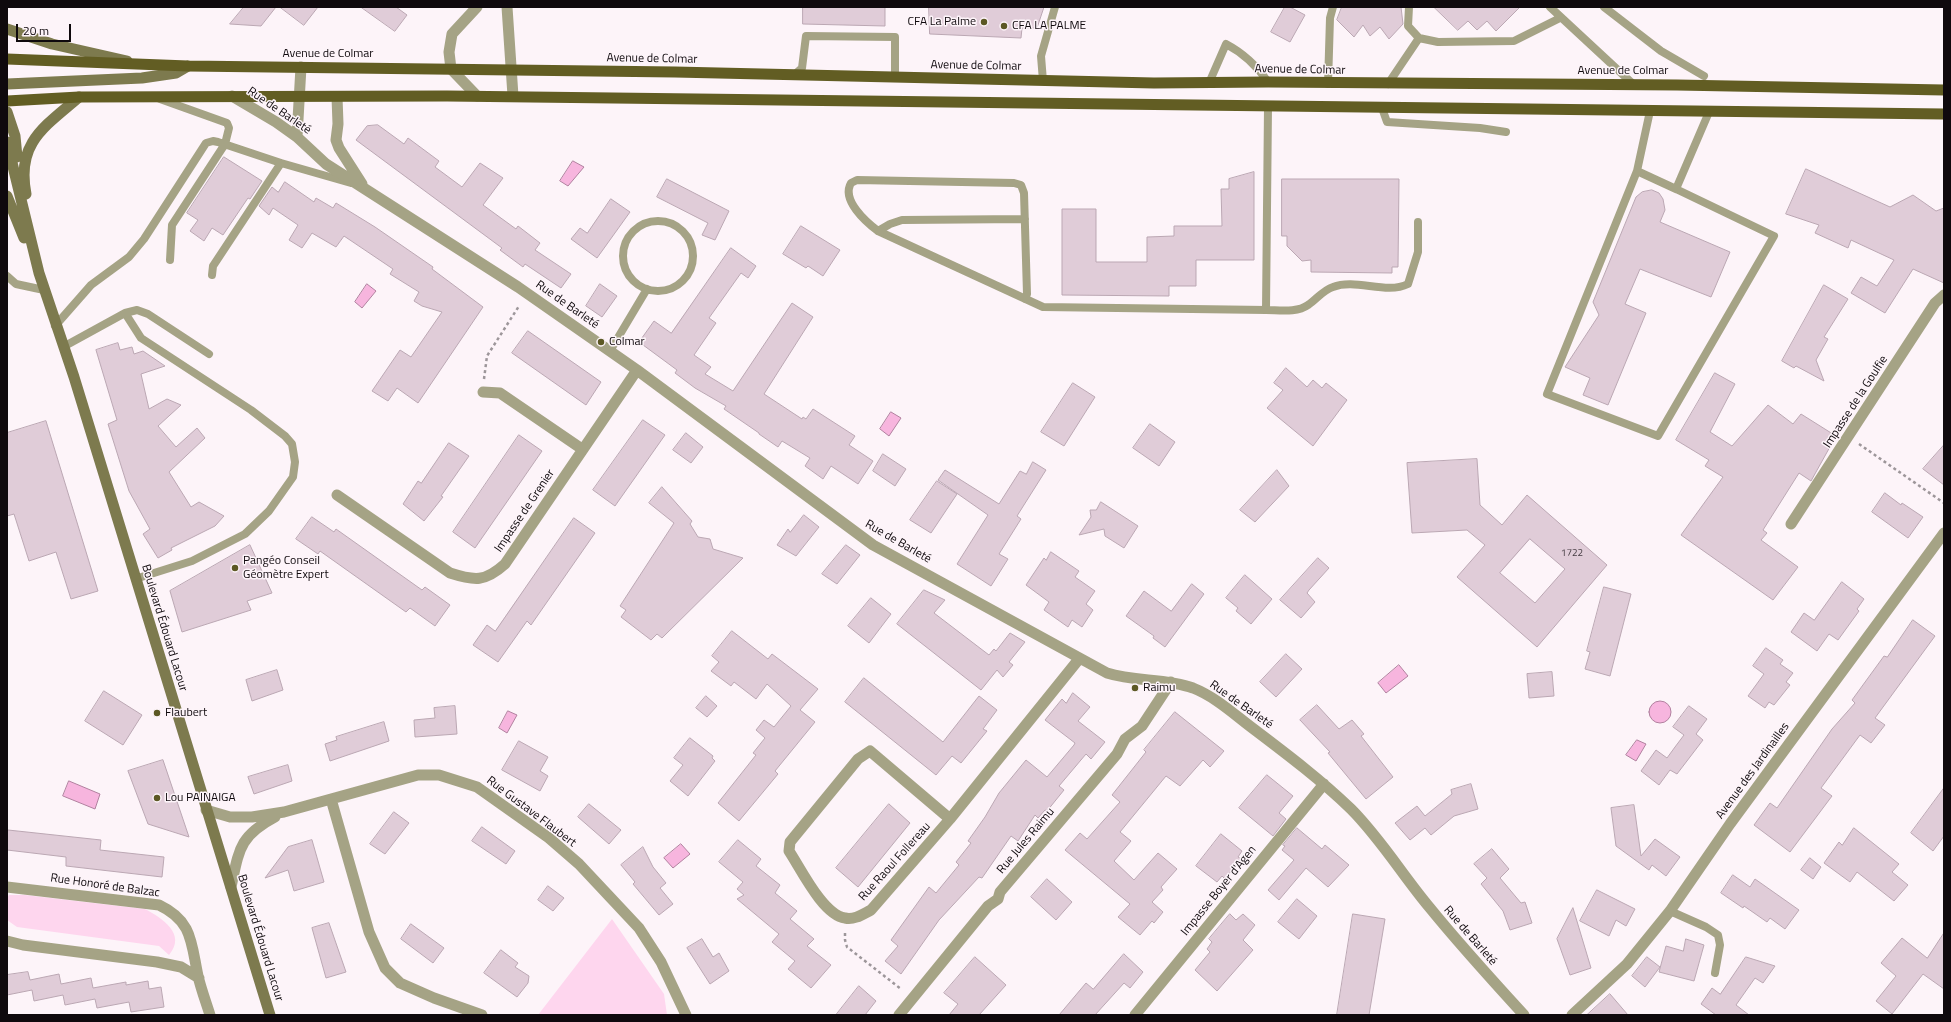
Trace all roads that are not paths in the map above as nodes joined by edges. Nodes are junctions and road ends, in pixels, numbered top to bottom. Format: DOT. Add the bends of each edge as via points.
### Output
graph roads {
  1 [pos="477,7"];
  2 [pos="507,7"];
  3 [pos="1054,7"];
  4 [pos="1333,7"];
  5 [pos="1410,7"];
  6 [pos="1550,7"];
  7 [pos="1604,7"];
  8 [pos="1560,18"];
  9 [pos="7,28"];
  10 [pos="1419,38"];
  11 [pos="7,59"];
  12 [pos="144,64"];
  13 [pos="188,66"];
  14 [pos="301,67"];
  15 [pos="451,69"];
  16 [pos="511,70"];
  17 [pos="794,75"];
  18 [pos="1704,76"];
  19 [pos="895,77"];
  20 [pos="1043,81"];
  21 [pos="1268,82"];
  22 [pos="1209,83"];
  23 [pos="7,84"];
  24 [pos="1328,84"];
  25 [pos="1388,84"];
  26 [pos="1633,84"];
  27 [pos="1944,90"];
  28 [pos="299,95"];
  29 [pos="232,96"];
  30 [pos="477,96"];
  31 [pos="513,96"];
  32 [pos="79,97"];
  33 [pos="337,97"];
  34 [pos="157,98"];
  35 [pos="7,101"];
  36 [pos="1268,107"];
  37 [pos="1382,108"];
  38 [pos="1650,111"];
  39 [pos="7,112"];
  40 [pos="1709,112"];
  41 [pos="1944,114"];
  42 [pos="1506,132"];
  43 [pos="297,138"];
  44 [pos="7,142"];
  45 [pos="225,144"];
  46 [pos="282,163"];
  47 [pos="1637,171"];
  48 [pos="363,187"];
  49 [pos="1676,189"];
  50 [pos="7,196"];
  51 [pos="20,198"];
  52 [pos="1025,219"];
  53 [pos="1418,222"];
  54 [pos="878,231"];
  55 [pos="170,260"];
  56 [pos="39,274"];
  57 [pos="212,275"];
  58 [pos="7,276"];
  59 [pos="647,289"];
  60 [pos="44,290"];
  61 [pos="1944,295"];
  62 [pos="1025,299"];
  63 [pos="1266,310"];
  64 [pos="125,313"];
  65 [pos="55,326"];
  66 [pos="63,347"];
  67 [pos="610,351"];
  68 [pos="209,354"];
  69 [pos="637,370"];
  70 [pos="483,392"];
  71 [pos="582,449"];
  72 [pos="337,495"];
  73 [pos="1791,524"];
  74 [pos="1944,533"];
  75 [pos="136,579"];
  76 [pos="1079,659"];
  77 [pos="1171,682"];
  78 [pos="1324,784"];
  79 [pos="331,799"];
  80 [pos="206,810"];
  81 [pos="284,812"];
  82 [pos="950,819"];
  83 [pos="7,887"];
  84 [pos="231,887"];
  85 [pos="1670,911"];
  86 [pos="7,941"];
  87 [pos="1715,973"];
  88 [pos="199,978"];
  89 [pos="210,1015"];
  90 [pos="270,1015"];
  91 [pos="482,1015"];
  92 [pos="686,1015"];
  93 [pos="899,1015"];
  94 [pos="1135,1015"];
  95 [pos="1524,1015"];
  96 [pos="1572,1015"];
  1 -- 15 [label="street" via="452,34 449,52"];
  2 -- 16 [label="street"];
  3 -- 20 [label="lane" via="1041,56"];
  4 -- 24 [label="lane" via="1330,18"];
  5 -- 10 [label="lane" via="1408,26"];
  6 -- 8 [label="lane"];
  7 -- 18 [label="lane" via="1661,51"];
  8 -- 10 [label="lane" via="1514,41 1438,42"];
  8 -- 26 [label="lane"];
  9 -- 12 [label="main road" via="52,44"];
  10 -- 25 [label="lane"];
  11 -- 12 [label="main road, Avenue de Colmar"];
  12 -- 13 [label="main road, Avenue de Colmar"];
  13 -- 14 [label="main road, Avenue de Colmar"];
  13 -- 23 [label="main road" via="176,73 142,78"];
  14 -- 15 [label="main road, Avenue de Colmar"];
  14 -- 28 [label="street"];
  15 -- 16 [label="main road, Avenue de Colmar"];
  15 -- 30 [label="street"];
  16 -- 17 [label="main road, Avenue de Colmar"];
  16 -- 31 [label="street"];
  17 -- 19 [label="main road, Avenue de Colmar"];
  17 -- 19 [label="lane" via="802,68 806,36 895,37"];
  19 -- 20 [label="main road, Avenue de Colmar"];
  20 -- 22 [label="main road, Avenue de Colmar"];
  21 -- 22 [label="main road, Avenue de Colmar"];
  21 -- 22 [label="lane" via="1240,52 1226,44"];
  21 -- 24 [label="main road, Avenue de Colmar"];
  24 -- 25 [label="main road, Avenue de Colmar"];
  25 -- 26 [label="main road, Avenue de Colmar"];
  26 -- 27 [label="main road, Avenue de Colmar"];
  28 -- 29 [label="main road"];
  28 -- 33 [label="main road"];
  28 -- 43 [label="street"];
  29 -- 34 [label="main road"];
  29 -- 43 [label="street, Rue de Barleté" via="276,122"];
  30 -- 31 [label="main road"];
  30 -- 33 [label="main road"];
  31 -- 36 [label="main road"];
  32 -- 34 [label="main road"];
  32 -- 35 [label="main road"];
  32 -- 56 [label="main road" via="40,130 31,142 24,162 24,184"];
  33 -- 48 [label="street" via="336,140"];
  34 -- 45 [label="lane" via="227,123 229,128"];
  36 -- 37 [label="main road"];
  36 -- 63 [label="lane"];
  37 -- 38 [label="main road"];
  37 -- 42 [label="lane" via="1387,122"];
  38 -- 40 [label="main road"];
  38 -- 47 [label="lane"];
  39 -- 51 [label="main road, Boulevard Édouard Lacour" via="15,136"];
  40 -- 41 [label="main road"];
  40 -- 49 [label="lane"];
  43 -- 48 [label="street, Rue de Barleté" via="326,164"];
  44 -- 51 [label="main road, Boulevard Édouard Lacour"];
  45 -- 46 [label="lane"];
  45 -- 55 [label="lane" via="172,225"];
  45 -- 65 [label="lane" via="213,141 206,143 144,239 128,257 91,285"];
  46 -- 48 [label="lane"];
  46 -- 57 [label="lane" via="213,266"];
  47 -- 49 [label="lane"];
  47 -- 49 [label="lane" via="1547,394 1658,436 1774,236"];
  48 -- 67 [label="street, Rue de Barleté" via="527,293"];
  50 -- 56 [label="main road, Boulevard Édouard Lacour"];
  51 -- 56 [label="main road, Boulevard Édouard Lacour"];
  52 -- 54 [label="lane" via="902,220"];
  52 -- 54 [label="lane" via="1022,185 1014,183 857,180 851,183 848,195 855,208"];
  52 -- 62 [label="lane"];
  53 -- 63 [label="lane" via="1418,252 1408,284 1401,288 1354,285 1333,287 1299,310"];
  54 -- 62 [label="lane"];
  56 -- 60 [label="main road, Boulevard Édouard Lacour"];
  58 -- 60 [label="lane" via="16,284"];
  59 -- 59 [label="lane" via="670,289 688,275 693,264 694,252 691,241 684,231 674,224 652,221 641,225 632,232 626,242 623,253 628,275 636,284"];
  59 -- 67 [label="lane"];
  60 -- 65 [label="main road, Boulevard Édouard Lacour"];
  61 -- 73 [label="street, Impasse de la Goulfie" via="1935,303"];
  62 -- 63 [label="lane" via="1043,307"];
  64 -- 66 [label="lane"];
  64 -- 68 [label="lane" via="137,310 148,314"];
  64 -- 75 [label="lane" via="141,338 251,410 285,436 292,444 295,462 293,476 277,500 262,519 245,534 192,561"];
  65 -- 66 [label="main road, Boulevard Édouard Lacour"];
  66 -- 75 [label="main road, Boulevard Édouard Lacour"];
  67 -- 69 [label="street, Rue de Barleté"];
  69 -- 71 [label="street, Impasse de Grenier"];
  69 -- 76 [label="street, Rue de Barleté" via="873,546"];
  70 -- 71 [label="street" via="500,393"];
  71 -- 72 [label="street, Impasse de Grenier" via="505,564 485,577 467,579 450,573"];
  74 -- 85 [label="street, Avenue des Jardinailles" via="1730,824"];
  75 -- 80 [label="main road, Boulevard Édouard Lacour"];
  76 -- 77 [label="street, Rue de Barleté" via="1119,677"];
  76 -- 82 [label="street, Rue Raoul Follereau"];
  77 -- 78 [label="street, Rue de Barleté" via="1194,688 1214,700"];
  77 -- 93 [label="street, Rue Jules Raimu" via="1142,726 1125,739 1117,754"];
  78 -- 94 [label="street, Impasse Boyer d'Agen"];
  78 -- 95 [label="street, Rue de Barleté" via="1352,810 1398,865 1429,908"];
  79 -- 81 [label="street, Rue Gustave Flaubert"];
  79 -- 91 [label="street" via="369,932 386,968 400,982 434,998"];
  79 -- 92 [label="street, Rue Gustave Flaubert" via="418,775 439,775 477,787 549,838 579,864 639,928 662,962"];
  80 -- 81 [label="street, Rue Gustave Flaubert" via="230,817"];
  80 -- 84 [label="main road, Boulevard Édouard Lacour"];
  81 -- 84 [label="street" via="257,826 242,844"];
  82 -- 82 [label="street, Rue Raoul Follereau" via="871,910 856,918 834,914 823,903 789,851 790,842 858,759 870,751"];
  83 -- 88 [label="street, Rue Honoré de Balzac" via="160,905 173,911 186,927 190,937"];
  84 -- 90 [label="main road, Boulevard Édouard Lacour"];
  85 -- 87 [label="lane" via="1718,935 1720,945"];
  85 -- 96 [label="street, Avenue des Jardinailles" via="1627,964"];
  86 -- 88 [label="street" via="157,962 181,967"];
  88 -- 89 [label="street, Rue Honoré de Balzac"];
}
